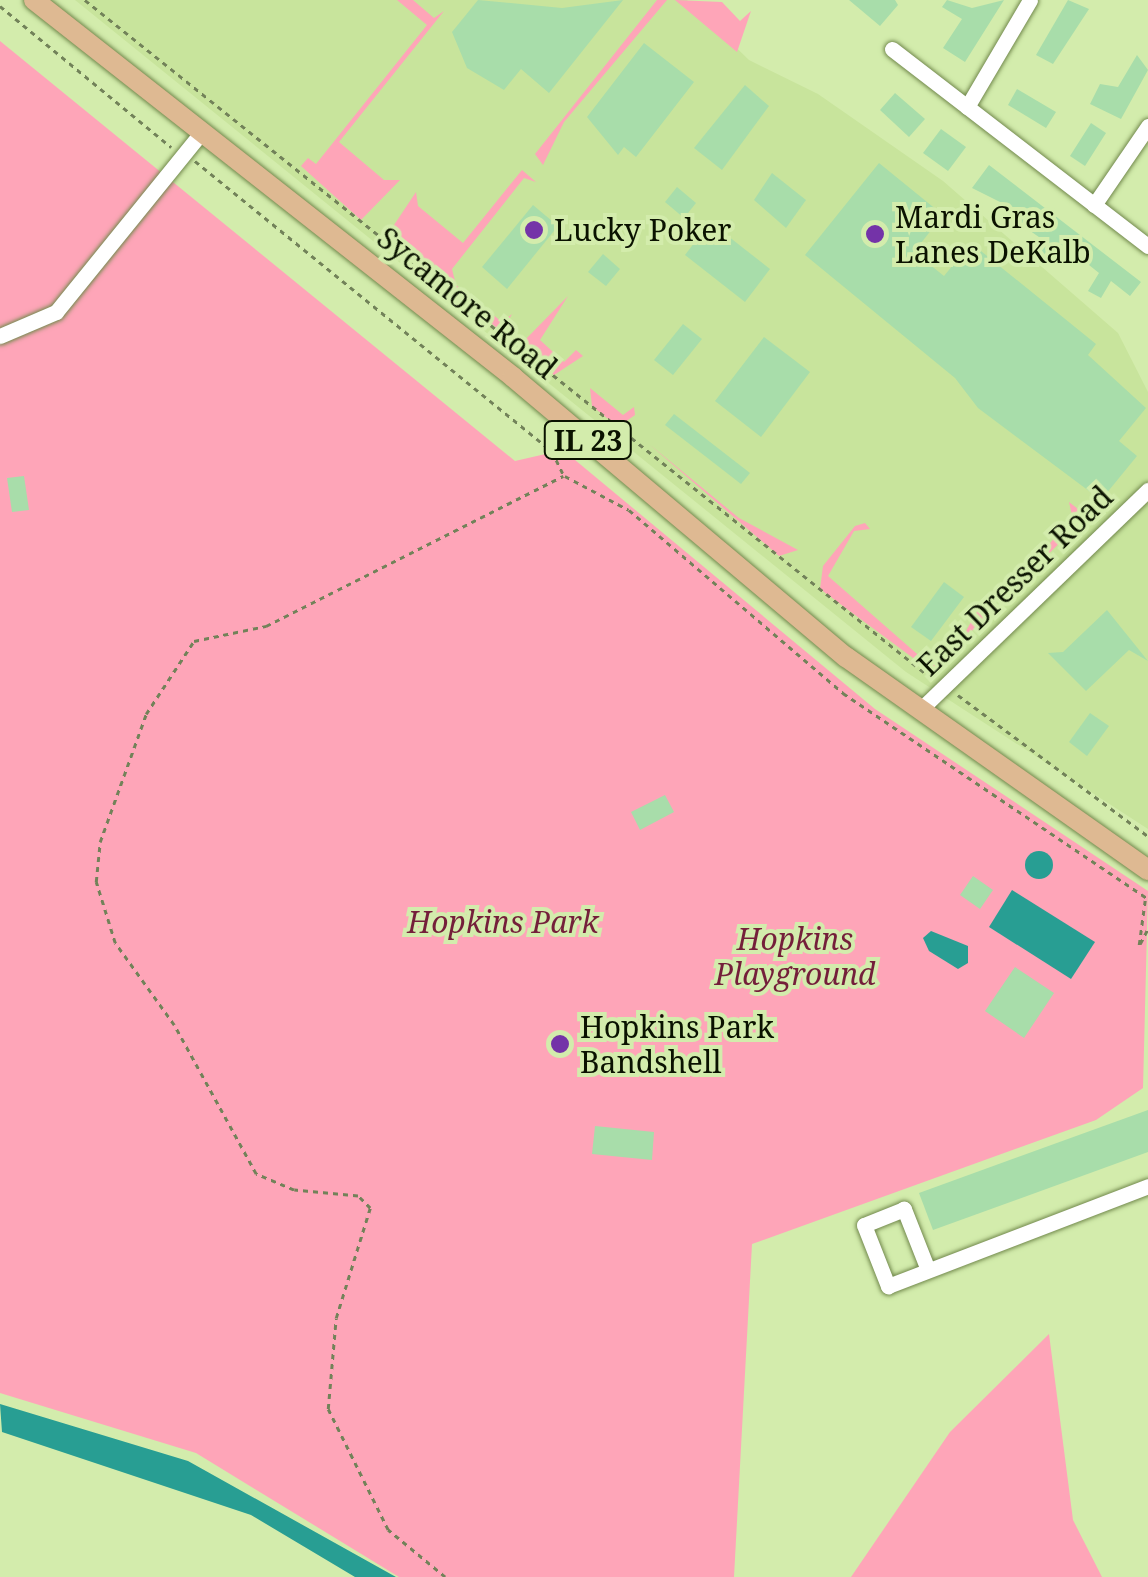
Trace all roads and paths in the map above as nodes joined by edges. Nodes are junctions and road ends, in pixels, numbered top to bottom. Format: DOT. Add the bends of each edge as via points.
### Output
graph roads {
  1 [pos="34,0"];
  2 [pos="85,0"];
  3 [pos="1030,0"];
  4 [pos="0,6"];
  5 [pos="892,49"];
  6 [pos="966,107"];
  7 [pos="1148,126"];
  8 [pos="202,132"];
  9 [pos="184,154"];
  10 [pos="1094,204"];
  11 [pos="1148,246"];
  12 [pos="0,314"];
  13 [pos="3,333"];
  14 [pos="563,476"];
  15 [pos="1146,497"];
  16 [pos="945,686"];
  17 [pos="920,710"];
  18 [pos="1148,836"];
  19 [pos="1148,870"];
  20 [pos="1142,896"];
  21 [pos="1148,899"];
  22 [pos="1148,928"];
  23 [pos="1148,1186"];
  24 [pos="928,1270"];
  25 [pos="445,1577"];
  1 -- 8 [label="main road, Sycamore Road / IL 23"];
  2 -- 16 [label="path"];
  3 -- 6 [label="street"];
  4 -- 9 [label="path"];
  5 -- 6 [label="street"];
  6 -- 10 [label="street"];
  7 -- 10 [label="street"];
  8 -- 9 [label="street"];
  8 -- 17 [label="main road, Sycamore Road / IL 23"];
  9 -- 13 [label="street" via="56,312"];
  9 -- 14 [label="path" via="552,451"];
  10 -- 11 [label="street"];
  12 -- 13 [label="street"];
  14 -- 20 [label="path" via="629,510 843,693"];
  14 -- 25 [label="path" via="266,626 194,642 146,714 100,842 96,882 115,943 174,1025 256,1174 294,1190 358,1196 370,1208 336,1318 328,1408 388,1530"];
  15 -- 16 [label="street, East Dresser Road"];
  16 -- 17 [label="street, East Dresser Road"];
  16 -- 18 [label="path"];
  17 -- 19 [label="main road, Sycamore Road / IL 23"];
  20 -- 21 [label="path"];
  20 -- 22 [label="path" via="1139,945"];
  23 -- 24 [label="street"];
  24 -- 24 [label="street" via="904,1209 864,1225 888,1286"];
}
